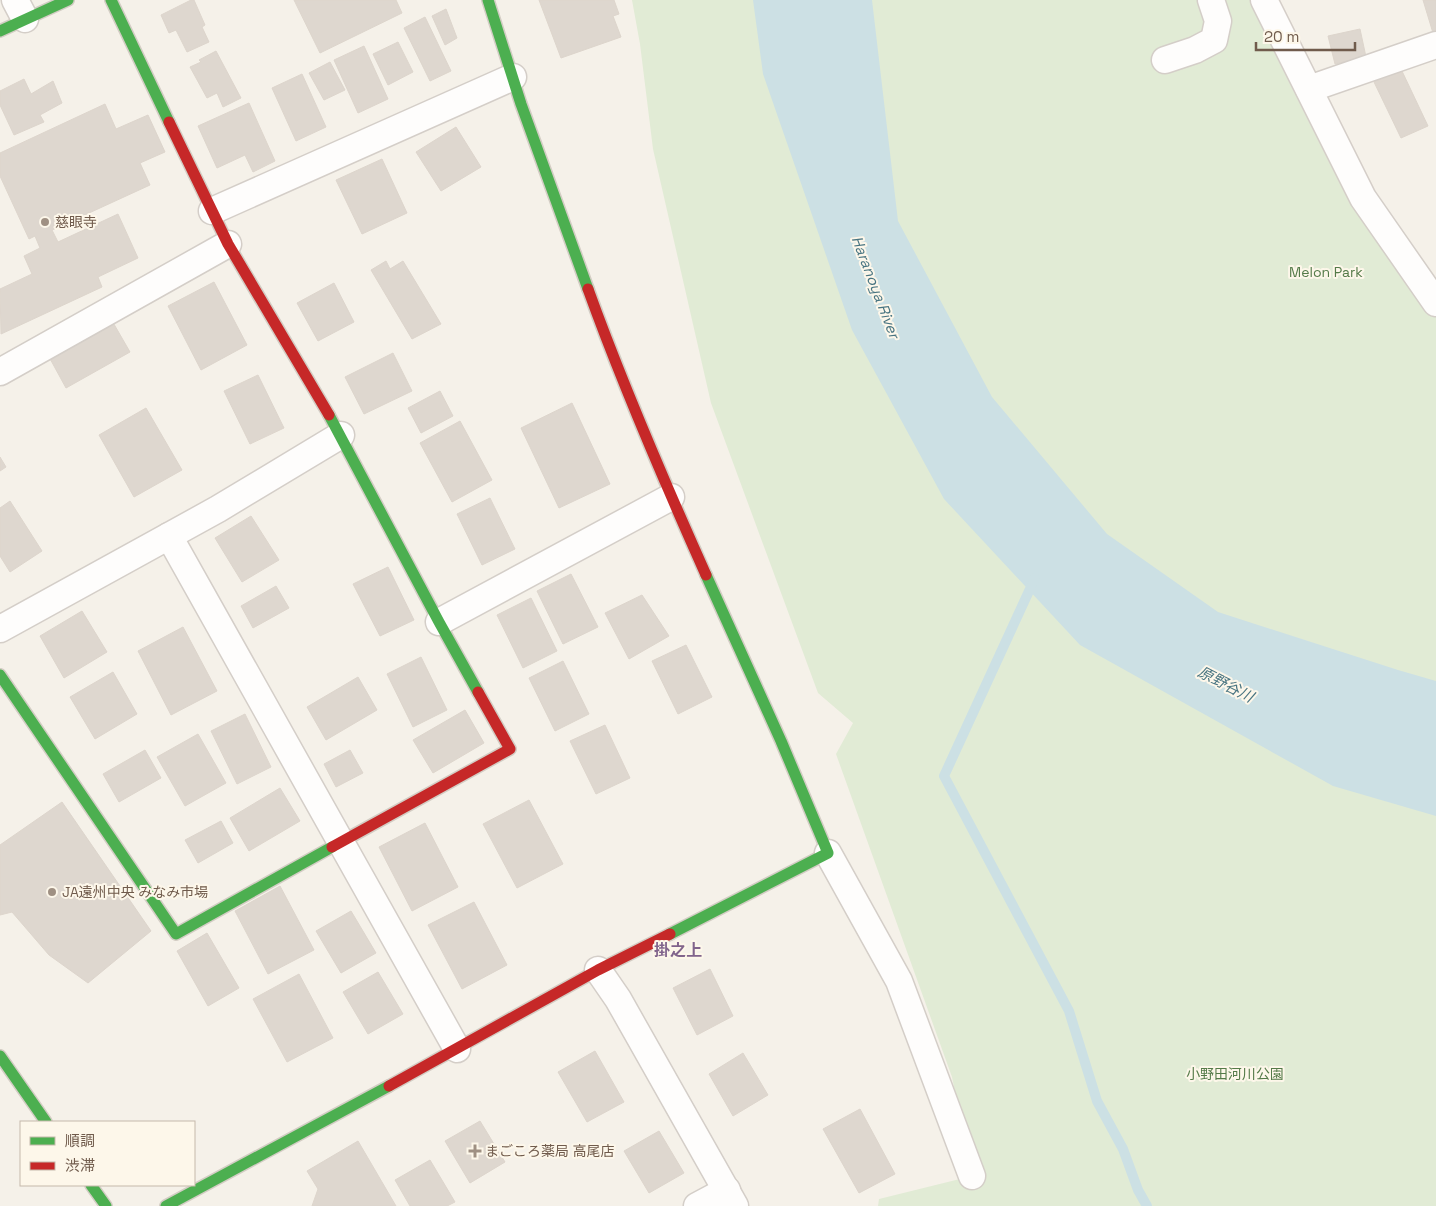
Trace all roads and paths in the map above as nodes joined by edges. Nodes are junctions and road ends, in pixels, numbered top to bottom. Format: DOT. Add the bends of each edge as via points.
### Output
graph roads {
  1 [pos="68,0"];
  2 [pos="111,0"];
  3 [pos="488,0"];
  4 [pos="1211,0"];
  5 [pos="1264,0"];
  6 [pos="20,10"];
  7 [pos="0,31"];
  8 [pos="1436,45"];
  9 [pos="1165,60"];
  10 [pos="513,77"];
  11 [pos="1309,89"];
  12 [pos="212,211"];
  13 [pos="228,244"];
  14 [pos="1436,303"];
  15 [pos="0,372"];
  16 [pos="341,435"];
  17 [pos="671,497"];
  18 [pos="169,536"];
  19 [pos="439,622"];
  20 [pos="0,628"];
  21 [pos="0,675"];
  22 [pos="340,843"];
  23 [pos="828,853"];
  24 [pos="598,970"];
  25 [pos="457,1050"];
  26 [pos="0,1056"];
  27 [pos="45,1121"];
  28 [pos="972,1176"];
  29 [pos="92,1186"];
  30 [pos="731,1198"];
  31 [pos="106,1206"];
  32 [pos="166,1206"];
  33 [pos="697,1206"];
  1 -- 6 [label="street"];
  2 -- 12 [label="street"];
  3 -- 10 [label="street"];
  4 -- 9 [label="street" via="1218,21 1214,40"];
  5 -- 11 [label="street"];
  6 -- 7 [label="street"];
  8 -- 11 [label="street"];
  10 -- 12 [label="street"];
  10 -- 17 [label="street" via="612,356"];
  11 -- 14 [label="street" via="1363,198"];
  12 -- 13 [label="street"];
  13 -- 15 [label="street"];
  13 -- 16 [label="street"];
  16 -- 18 [label="street"];
  16 -- 19 [label="street"];
  17 -- 19 [label="street"];
  17 -- 23 [label="street"];
  18 -- 20 [label="street"];
  18 -- 22 [label="street"];
  19 -- 22 [label="street" via="510,749"];
  21 -- 22 [label="street" via="176,934"];
  22 -- 25 [label="street"];
  23 -- 24 [label="street"];
  23 -- 28 [label="street" via="900,981"];
  24 -- 25 [label="street"];
  24 -- 30 [label="street" via="618,999"];
  25 -- 32 [label="street"];
  26 -- 27 [label="street"];
  29 -- 31 [label="street"];
  30 -- 33 [label="street"];
}
